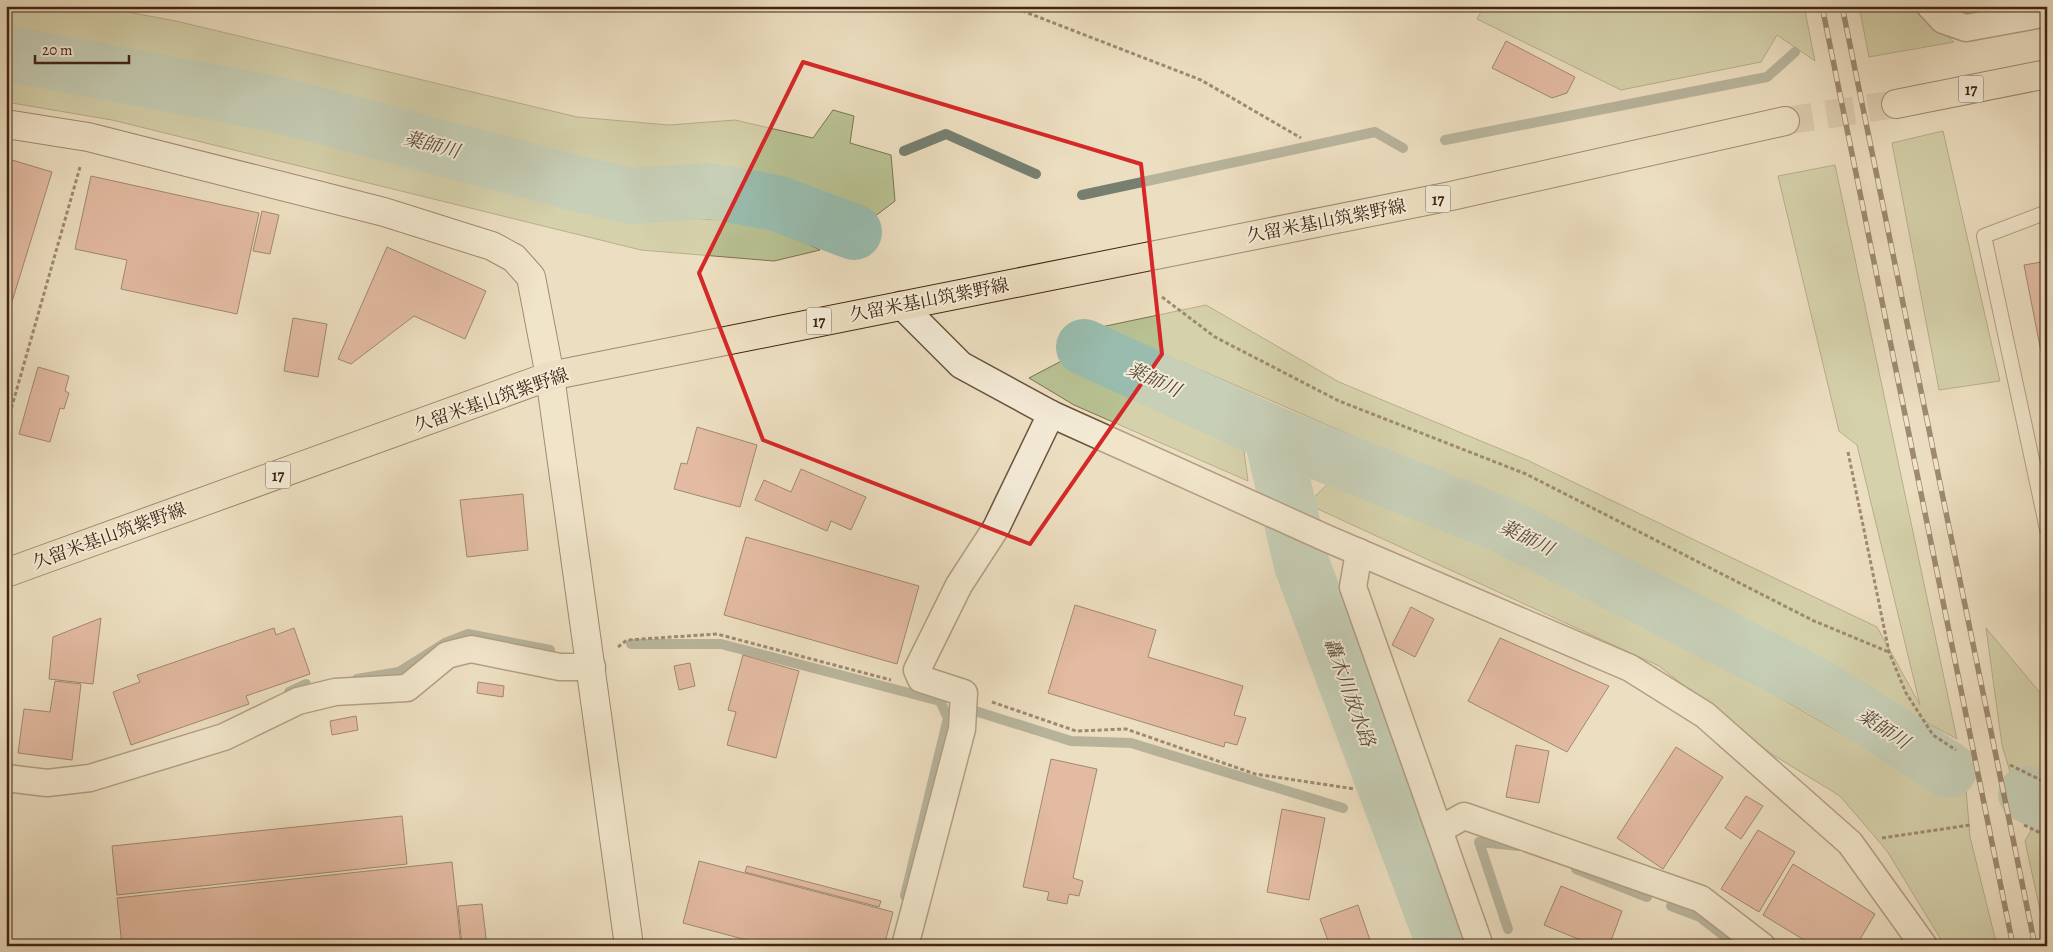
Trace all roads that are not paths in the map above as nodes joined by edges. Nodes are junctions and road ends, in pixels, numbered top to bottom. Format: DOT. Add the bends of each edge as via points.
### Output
graph roads {
  1 [pos="1930,6"];
  2 [pos="2047,13"];
  3 [pos="2047,74"];
  4 [pos="1896,104"];
  5 [pos="1785,121"];
  6 [pos="6,124"];
  7 [pos="2047,212"];
  8 [pos="902,305"];
  9 [pos="550,376"];
  10 [pos="1051,414"];
  11 [pos="2047,529"];
  12 [pos="1359,552"];
  13 [pos="6,573"];
  14 [pos="592,667"];
  15 [pos="6,778"];
  16 [pos="1439,830"];
  17 [pos="629,946"];
  18 [pos="905,946"];
  19 [pos="1480,946"];
  20 [pos="1762,946"];
  21 [pos="1924,946"];
  1 -- 2 [label="street" via="1943,20 1966,28"];
  3 -- 4 [label="main road, 17"];
  5 -- 8 [label="main road, 久留米基山筑紫野線 / 17" via="1451,196"];
  6 -- 9 [label="street" via="88,137 384,212 492,246 514,258 531,277"];
  7 -- 11 [label="lane" via="1984,236"];
  8 -- 9 [label="main road, 久留米基山筑紫野線 / 17"];
  8 -- 10 [label="street" via="961,365"];
  9 -- 13 [label="main road, 久留米基山筑紫野線 / 17"];
  9 -- 14 [label="street"];
  10 -- 12 [label="street"];
  10 -- 18 [label="street" via="996,528 959,585 917,670 921,679 964,693 962,729"];
  12 -- 16 [label="street" via="1354,587"];
  12 -- 21 [label="street" via="1630,668 1705,715 1850,843"];
  14 -- 15 [label="street" via="560,667 471,649 447,655 407,688 335,692 298,701 224,737 90,778 47,782"];
  14 -- 17 [label="street"];
  16 -- 19 [label="street"];
  16 -- 20 [label="street" via="1464,816 1701,899"];
}
